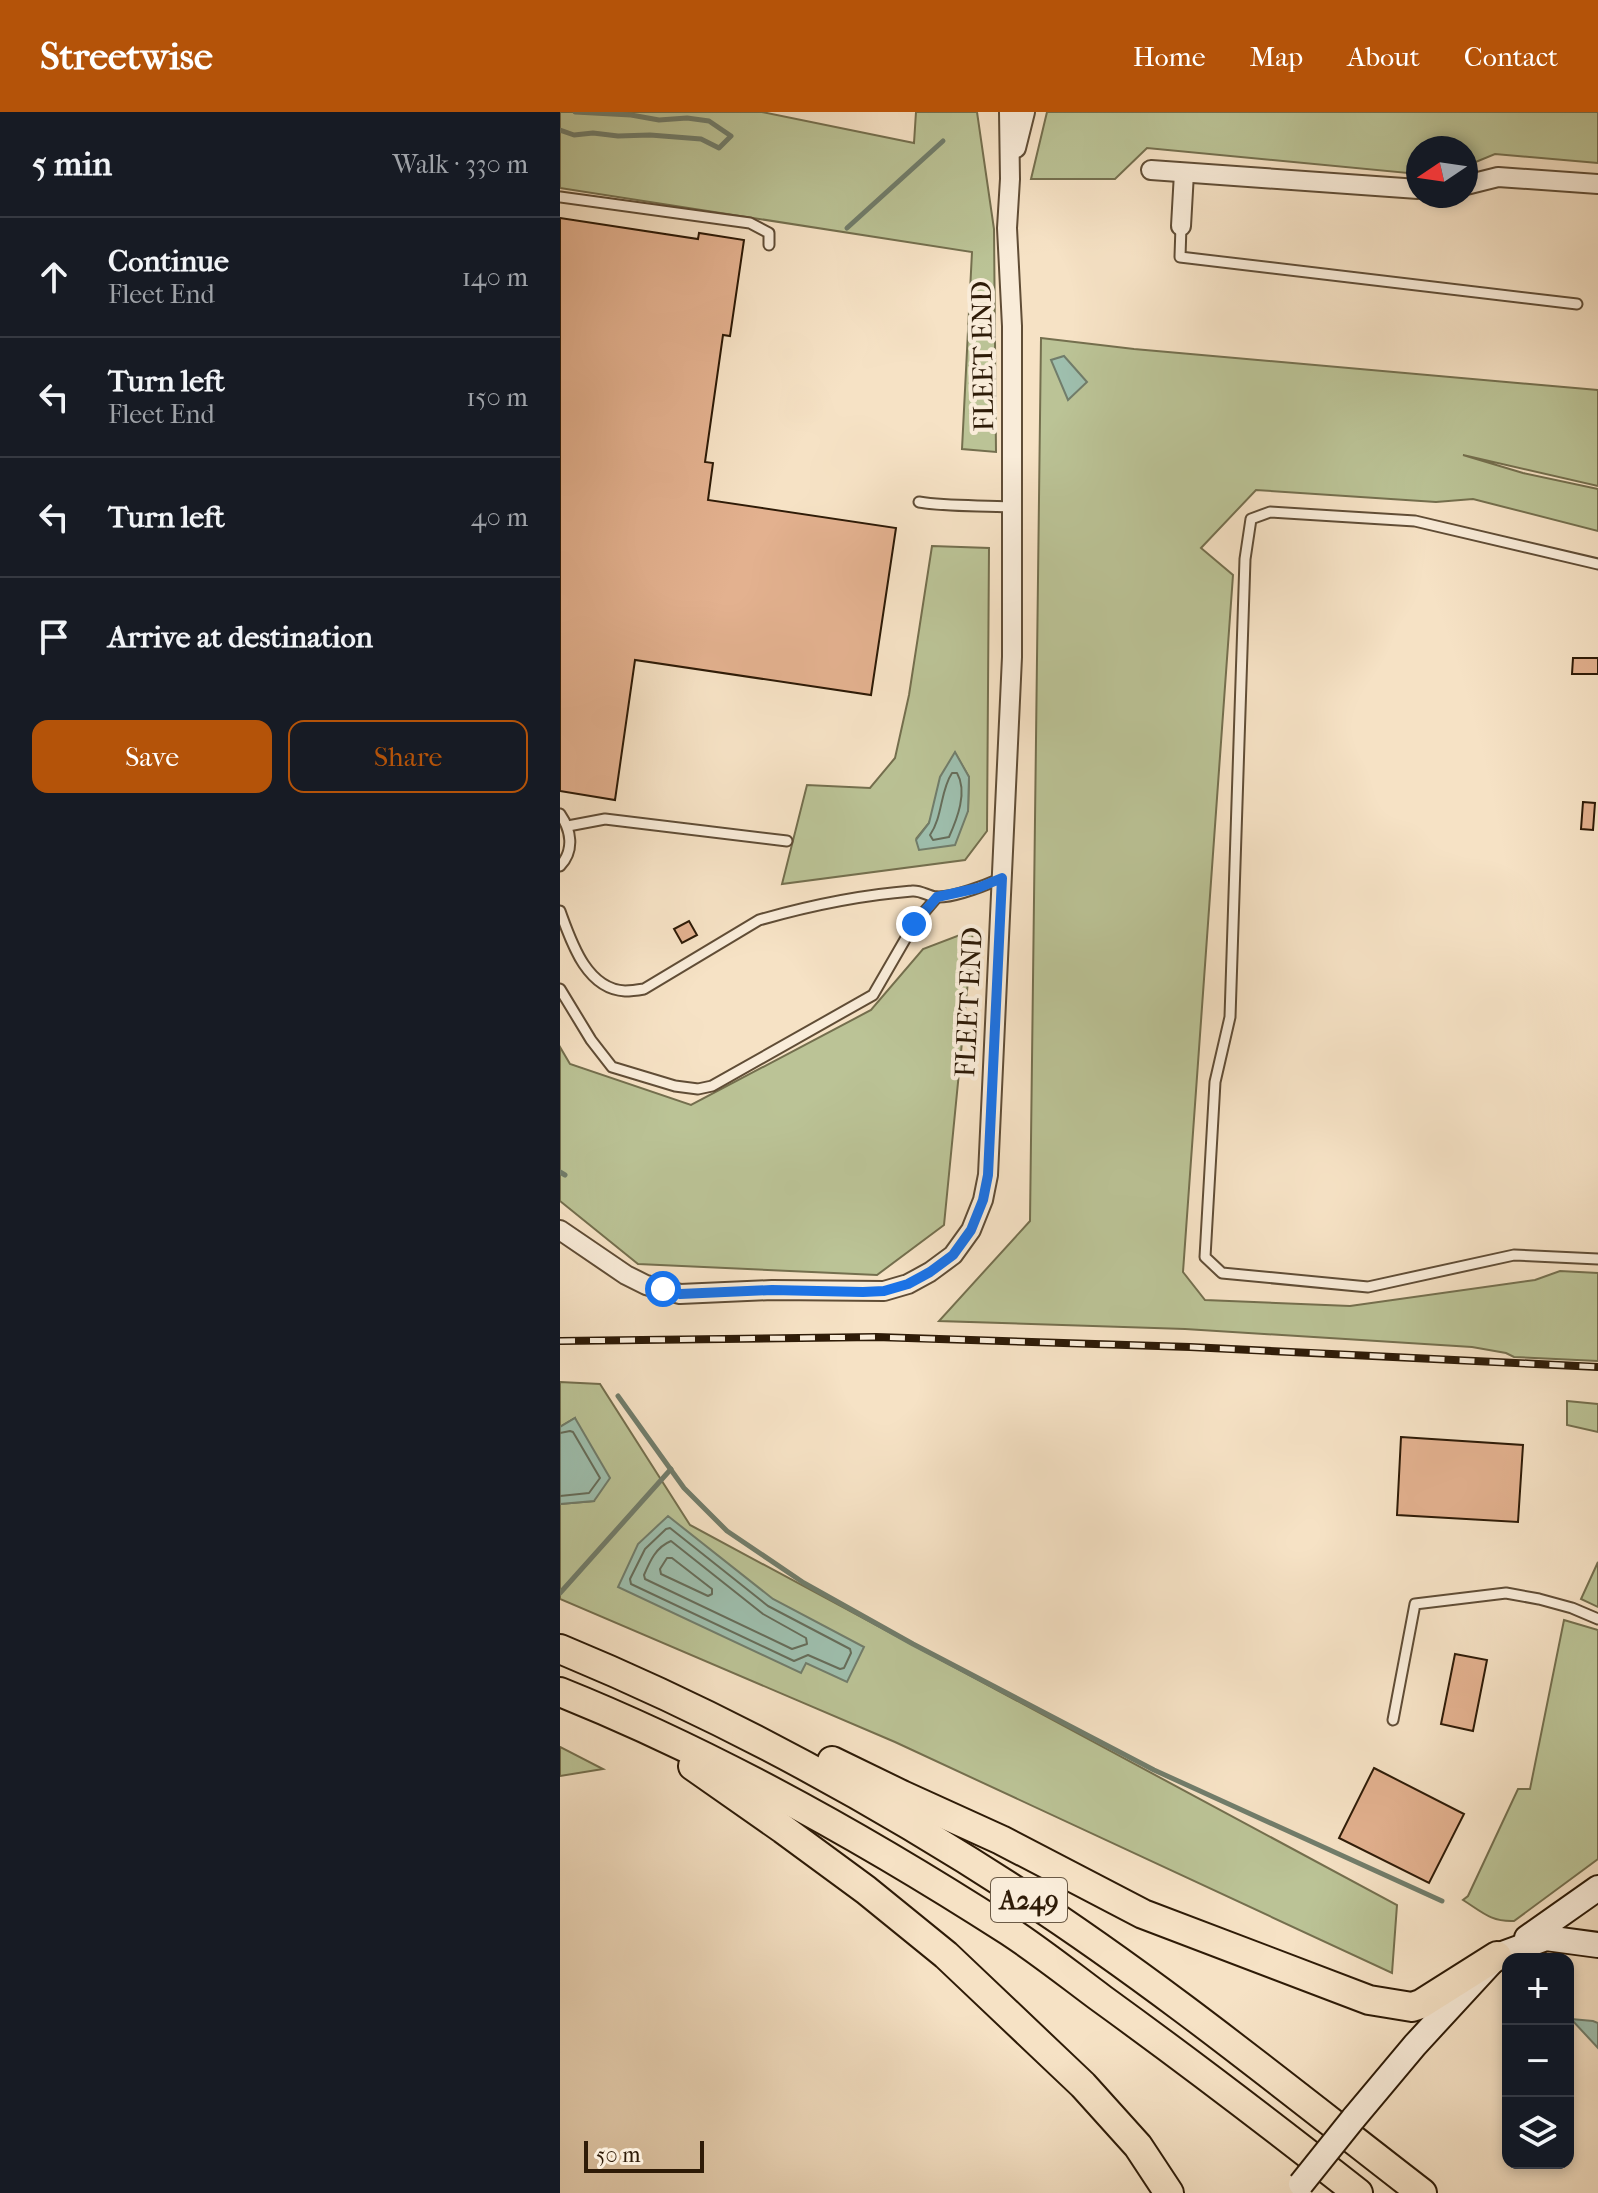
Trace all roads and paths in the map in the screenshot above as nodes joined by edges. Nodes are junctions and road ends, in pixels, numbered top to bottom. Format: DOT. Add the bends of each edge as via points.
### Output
graph roads {
  1 [pos="1009,112"];
  2 [pos="1025,112"];
  3 [pos="1485,159"];
  4 [pos="1151,170"];
  5 [pos="1184,173"];
  6 [pos="1010,179"];
  7 [pos="1489,179"];
  8 [pos="1478,182"];
  9 [pos="1598,184"];
  10 [pos="1406,188"];
  11 [pos="560,197"];
  12 [pos="1181,226"];
  13 [pos="769,245"];
  14 [pos="1577,304"];
  15 [pos="919,502"];
  16 [pos="1011,507"];
  17 [pos="1598,564"];
  18 [pos="560,814"];
  19 [pos="568,826"];
  20 [pos="787,841"];
  21 [pos="563,863"];
  22 [pos="560,875"];
  23 [pos="1002,878"];
  24 [pos="937,897"];
  25 [pos="560,911"];
  26 [pos="560,989"];
  27 [pos="560,1230"];
  28 [pos="1598,1259"];
  29 [pos="1598,1619"];
  30 [pos="560,1649"];
  31 [pos="599,1665"];
  32 [pos="560,1692"];
  33 [pos="599,1708"];
  34 [pos="1393,1720"];
  35 [pos="1598,1888"];
  36 [pos="1598,1945"];
  37 [pos="1497,1956"];
  38 [pos="1297,2188"];
  39 [pos="1169,2193"];
  40 [pos="1358,2193"];
  41 [pos="1422,2193"];
  1 -- 6 [label="street, FLEET END"];
  2 -- 6 [label="street, FLEET END"];
  3 -- 7 [label="street"];
  4 -- 5 [label="street"];
  5 -- 10 [label="street"];
  5 -- 12 [label="street"];
  6 -- 16 [label="street, FLEET END"];
  7 -- 8 [label="street"];
  7 -- 9 [label="street"];
  11 -- 13 [label="lane" via="750,223 769,233"];
  12 -- 14 [label="lane" via="1180,257"];
  15 -- 16 [label="lane"];
  16 -- 23 [label="street, FLEET END" via="1012,657"];
  17 -- 28 [label="lane" via="1415,521 1270,512 1251,519 1245,559 1230,1017 1215,1082 1205,1257 1222,1273 1368,1287 1514,1255"];
  18 -- 19 [label="lane"];
  19 -- 20 [label="lane" via="605,819"];
  19 -- 21 [label="lane" via="571,844"];
  21 -- 22 [label="lane"];
  23 -- 24 [label="lane"];
  23 -- 27 [label="street, FLEET END" via="988,1175 971,1230 953,1255 908,1284 884,1291 680,1294 626,1275"];
  24 -- 25 [label="lane" via="917,891 759,920 644,989 624,991 591,974"];
  24 -- 26 [label="lane" via="914,924 873,995 712,1086 675,1086 612,1067"];
  29 -- 34 [label="lane" via="1506,1593 1415,1604"];
  30 -- 31 [label="highway, A249"];
  31 -- 37 [label="highway, A249" via="652,1677 1001,1840 1143,1914 1369,2000 1421,2004"];
  31 -- 41 [label="highway, A249" via="833,1781 1020,1894 1177,2005"];
  32 -- 33 [label="highway, A249"];
  33 -- 39 [label="highway, A249" via="783,1829 946,1955 1083,2085 1138,2146"];
  33 -- 40 [label="highway, A249" via="728,1767 1011,1932"];
  35 -- 37 [label="main road"];
  36 -- 37 [label="main road" via="1546,1938"];
  37 -- 38 [label="main road, bridge"];
}
